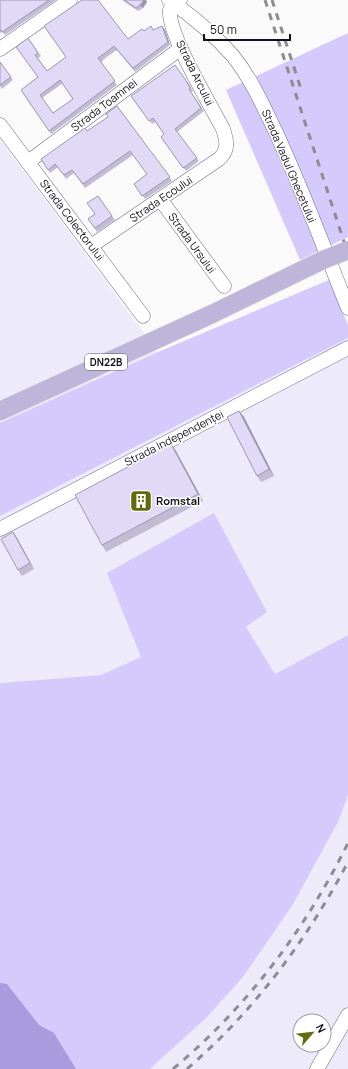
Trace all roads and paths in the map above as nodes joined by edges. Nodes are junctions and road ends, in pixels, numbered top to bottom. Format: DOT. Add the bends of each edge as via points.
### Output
graph roads {
  1 [pos="70,0"];
  2 [pos="174,1"];
  3 [pos="181,48"];
  4 [pos="0,49"];
  5 [pos="0,125"];
  6 [pos="227,148"];
  7 [pos="28,162"];
  8 [pos="160,199"];
  9 [pos="92,246"];
  10 [pos="348,250"];
  11 [pos="224,286"];
  12 [pos="348,308"];
  13 [pos="143,316"];
  14 [pos="348,348"];
  15 [pos="0,411"];
  16 [pos="0,529"];
  17 [pos="348,1015"];
  18 [pos="316,1069"];
  1 -- 4 [label="street"];
  2 -- 3 [label="street, Strada Arcului" via="170,14"];
  2 -- 12 [label="street, Strada Vadul Ghecetului" via="215,37 251,82 283,147"];
  3 -- 6 [label="street, Strada Arcului" via="223,129"];
  3 -- 7 [label="street, Strada Toamnei"];
  5 -- 7 [label="street, Strada Colectorului"];
  6 -- 8 [label="street, Strada Ecoului" via="219,159"];
  7 -- 9 [label="street, Strada Colectorului"];
  8 -- 9 [label="street, Strada Ecoului"];
  8 -- 11 [label="street, Strada Ursului"];
  9 -- 13 [label="street, Strada Colectorului"];
  10 -- 15 [label="main road, DN22B, bridge"];
  14 -- 16 [label="street, Strada Independenței"];
  17 -- 18 [label="street"];
}
